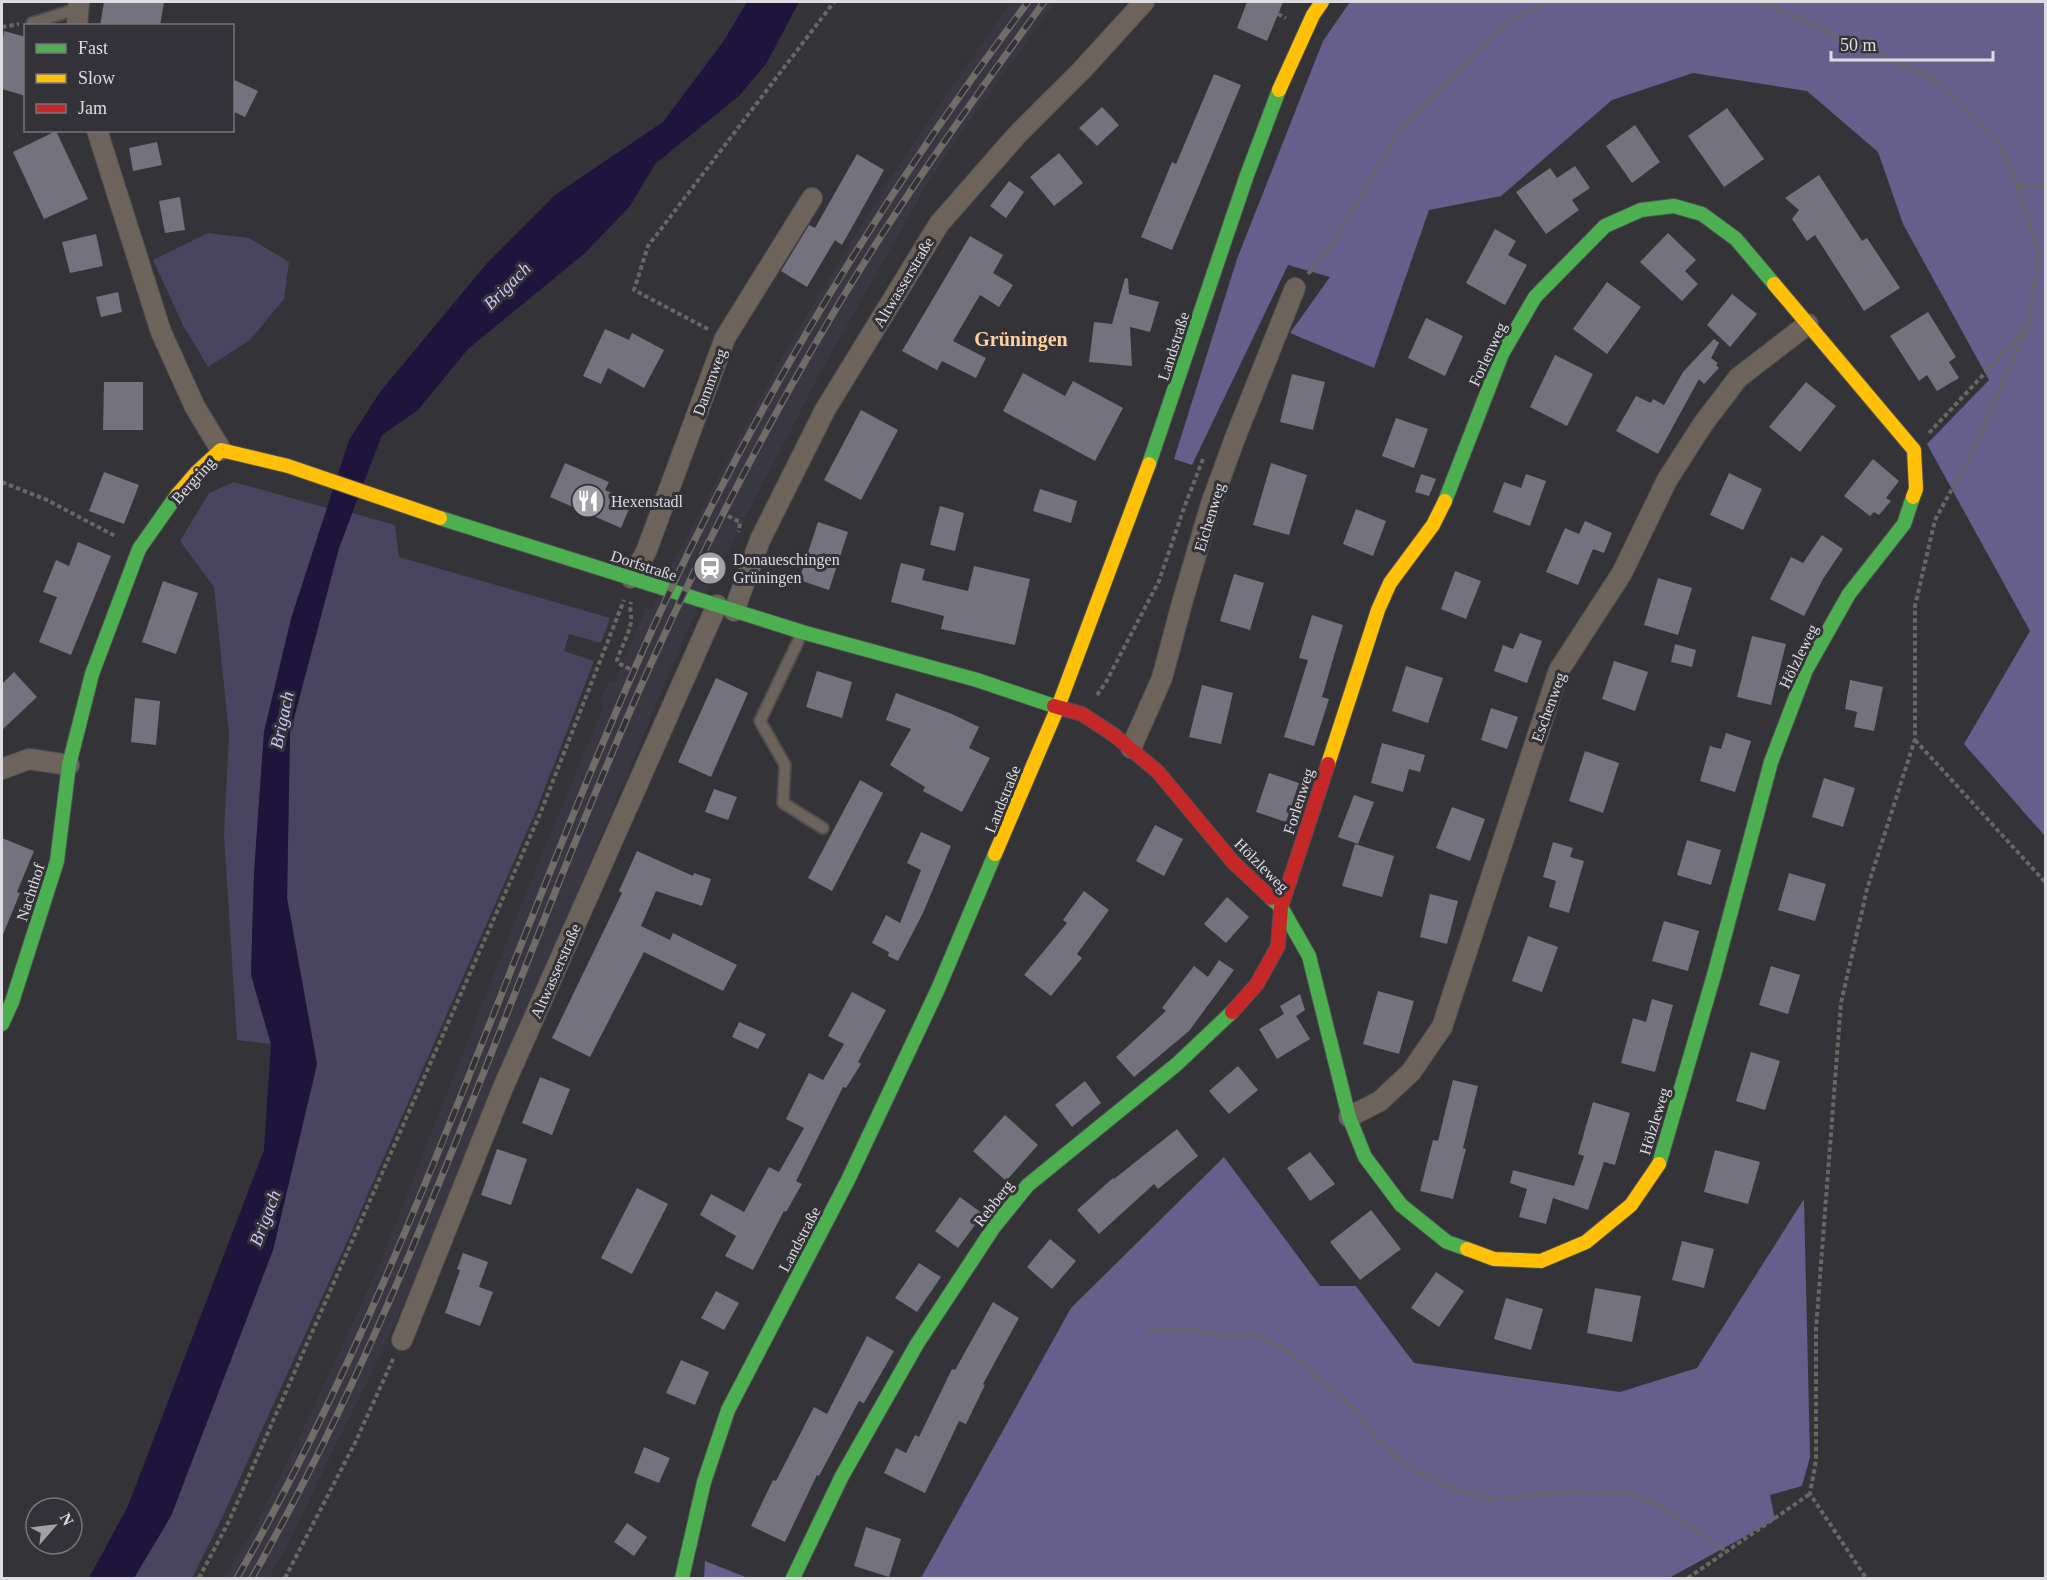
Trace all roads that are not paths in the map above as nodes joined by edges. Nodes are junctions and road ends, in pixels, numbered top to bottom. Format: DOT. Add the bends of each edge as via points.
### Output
graph roads {
  1 [pos="1144,2"];
  2 [pos="1322,2"];
  3 [pos="78,12"];
  4 [pos="32,22"];
  5 [pos="99,132"];
  6 [pos="812,198"];
  7 [pos="1295,288"];
  8 [pos="1808,324"];
  9 [pos="221,450"];
  10 [pos="1914,450"];
  11 [pos="631,578"];
  12 [pos="725,608"];
  13 [pos="802,632"];
  14 [pos="1058,707"];
  15 [pos="1131,748"];
  16 [pos="69,765"];
  17 [pos="2,769"];
  18 [pos="823,828"];
  19 [pos="1281,907"];
  20 [pos="2,1024"];
  21 [pos="1349,1117"];
  22 [pos="402,1340"];
  23 [pos="682,1578"];
  24 [pos="794,1578"];
  1 -- 12 [label="street, Altwasserstraße" via="1016,136 939,224 825,410"];
  2 -- 14 [label="street, Landstraße" via="1270,112 1137,500"];
  3 -- 4 [label="lane"];
  5 -- 9 [label="street, Bergring" via="161,332 195,407"];
  6 -- 11 [label="street, Dammweg" via="725,338 646,552"];
  7 -- 15 [label="street, Eichenweg" via="1211,504 1162,678"];
  8 -- 10 [label="street, Forlenweg"];
  8 -- 19 [label="street, Forlenweg" via="1736,238 1702,214 1674,206 1641,210 1605,226 1570,258 1535,297 1502,354 1438,515 1390,583"];
  8 -- 21 [label="street, Eschenweg" via="1738,378 1667,480 1622,573 1560,670 1442,1027 1411,1072 1380,1101"];
  9 -- 11 [label="street, Dorfstraße" via="288,466"];
  9 -- 16 [label="street, Bergring" via="178,494 139,549 92,674"];
  10 -- 21 [label="street, Hölzleweg" via="1917,489 1904,524 1849,594 1806,670 1773,756 1660,1163 1631,1205 1586,1242 1541,1261 1494,1259 1447,1242 1401,1205 1365,1156"];
  11 -- 12 [label="street, Dorfstraße"];
  12 -- 13 [label="street, Dorfstraße"];
  12 -- 22 [label="street, Altwasserstraße" via="502,1090"];
  13 -- 14 [label="street, Dorfstraße" via="977,680"];
  13 -- 18 [label="lane" via="760,721 785,765 783,802"];
  14 -- 15 [label="street, Hölzleweg" via="1082,714"];
  14 -- 23 [label="street, Landstraße" via="938,989 848,1180 728,1410 704,1482"];
  15 -- 19 [label="street, Hölzleweg" via="1158,772 1233,862"];
  16 -- 17 [label="street" via="29,759"];
  16 -- 20 [label="street, Nachthof" via="57,861"];
  19 -- 21 [label="street, Hölzleweg" via="1309,956"];
  19 -- 24 [label="street, Rebberg" via="1278,946 1257,984 1177,1065 1028,1185 994,1227 917,1344 842,1476"];
}
